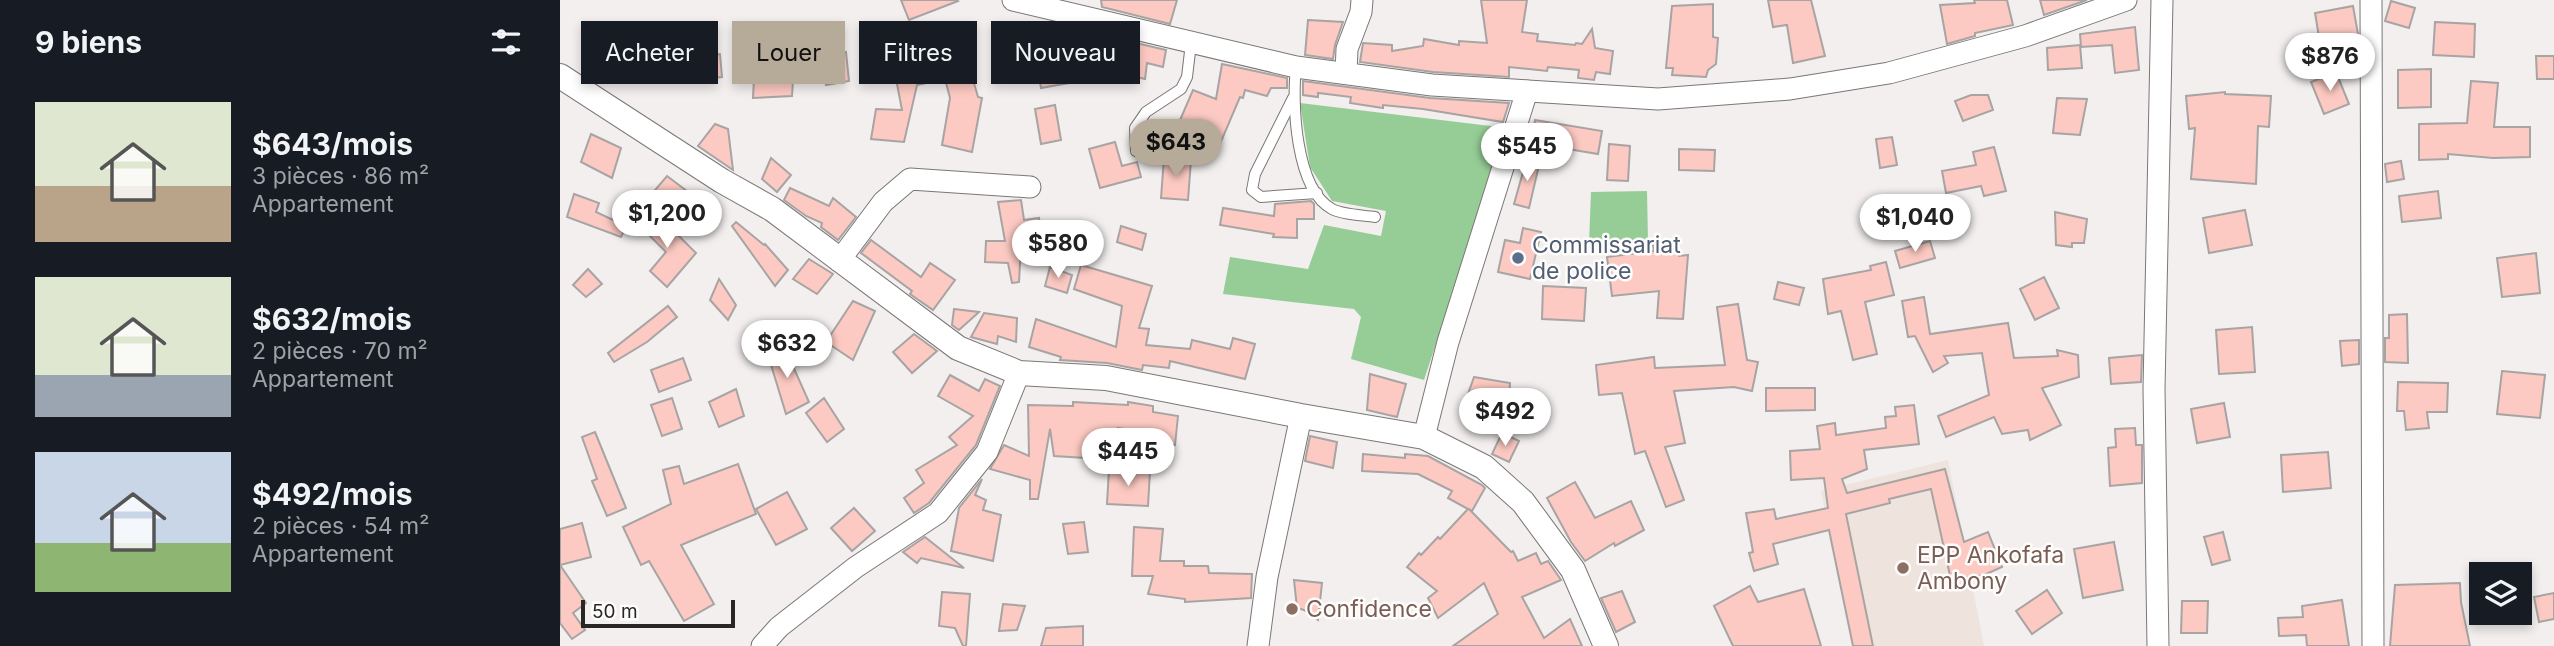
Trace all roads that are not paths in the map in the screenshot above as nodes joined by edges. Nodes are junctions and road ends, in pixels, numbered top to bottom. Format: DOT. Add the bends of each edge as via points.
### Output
graph roads {
  1 [pos="1013,0"];
  2 [pos="1362,0"];
  3 [pos="2126,0"];
  4 [pos="2162,0"];
  5 [pos="2371,0"];
  6 [pos="1191,43"];
  7 [pos="1296,67"];
  8 [pos="1346,74"];
  9 [pos="560,76"];
  10 [pos="1527,92"];
  11 [pos="1293,98"];
  12 [pos="1136,151"];
  13 [pos="1030,187"];
  14 [pos="1317,193"];
  15 [pos="1375,217"];
  16 [pos="839,261"];
  17 [pos="1019,373"];
  18 [pos="1301,416"];
  19 [pos="1424,437"];
  20 [pos="762,646"];
  21 [pos="1258,646"];
  22 [pos="1606,646"];
  23 [pos="2158,646"];
  24 [pos="2373,646"];
  1 -- 6 [label="street"];
  2 -- 8 [label="street" via="1362,12 1347,49"];
  3 -- 10 [label="street" via="2025,37 1889,73 1790,89 1658,99"];
  4 -- 23 [label="street" via="2154,389"];
  5 -- 24 [label="street"];
  6 -- 7 [label="street"];
  6 -- 12 [label="lane" via="1188,77 1181,89 1146,112 1135,128"];
  7 -- 8 [label="street"];
  7 -- 11 [label="lane"];
  8 -- 10 [label="street"];
  9 -- 16 [label="street" via="772,209"];
  10 -- 19 [label="street" via="1448,342"];
  11 -- 14 [label="lane" via="1302,159"];
  11 -- 14 [label="lane" via="1255,174 1252,190 1261,197"];
  13 -- 16 [label="street" via="910,179 883,202"];
  14 -- 15 [label="lane" via="1332,209"];
  16 -- 17 [label="street" via="958,348"];
  17 -- 18 [label="street" via="1106,378"];
  17 -- 20 [label="street" via="987,452 938,513 856,567 779,627"];
  18 -- 19 [label="street"];
  18 -- 21 [label="street"];
  19 -- 22 [label="street" via="1484,467 1523,502 1573,570"];
}
